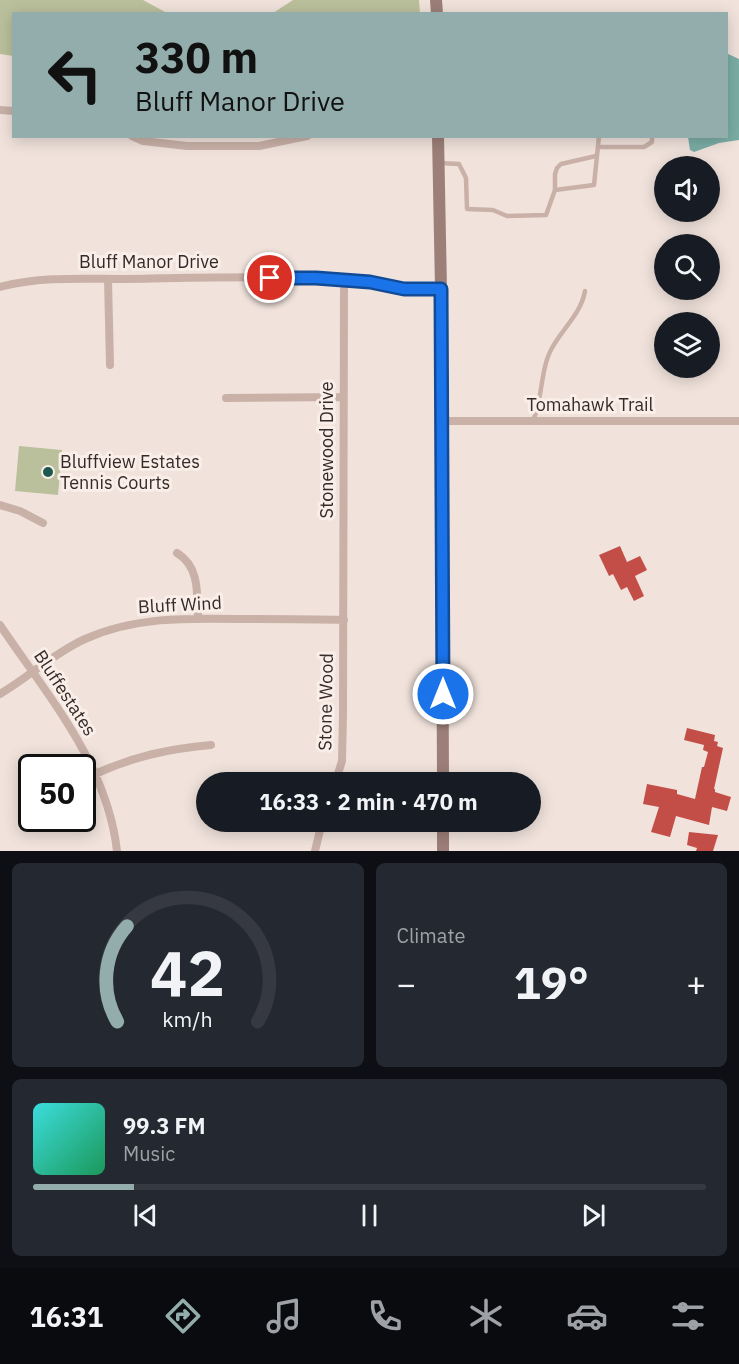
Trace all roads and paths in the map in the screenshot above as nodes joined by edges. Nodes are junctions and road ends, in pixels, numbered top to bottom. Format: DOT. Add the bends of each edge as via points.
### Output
graph roads {
  1 [pos="136,138"];
  2 [pos="297,138"];
  3 [pos="438,138"];
  4 [pos="599,138"];
  5 [pos="652,138"];
  6 [pos="598,147"];
  7 [pos="597,156"];
  8 [pos="439,163"];
  9 [pos="555,190"];
  10 [pos="108,279"];
  11 [pos="344,281"];
  12 [pos="0,287"];
  13 [pos="441,289"];
  14 [pos="585,291"];
  15 [pos="110,365"];
  16 [pos="343,397"];
  17 [pos="226,398"];
  18 [pos="441,421"];
  19 [pos="533,421"];
  20 [pos="739,421"];
  21 [pos="0,505"];
  22 [pos="43,523"];
  23 [pos="177,553"];
  24 [pos="198,618"];
  25 [pos="344,620"];
  26 [pos="0,625"];
  27 [pos="33,672"];
  28 [pos="0,694"];
  29 [pos="212,746"];
  30 [pos="85,754"];
  31 [pos="338,772"];
  32 [pos="443,772"];
  33 [pos="96,774"];
  34 [pos="96,777"];
  35 [pos="320,832"];
  36 [pos="443,832"];
  37 [pos="117,851"];
  38 [pos="315,851"];
  39 [pos="443,851"];
  1 -- 2 [label="street" via="187,146 259,146"];
  3 -- 8 [label="main road"];
  4 -- 6 [label="lane"];
  5 -- 6 [label="lane" via="644,147"];
  6 -- 7 [label="lane"];
  7 -- 9 [label="lane" via="561,164 555,174"];
  7 -- 9 [label="lane" via="594,185"];
  8 -- 9 [label="lane" via="459,164 466,178 467,209 493,210 507,216 546,214"];
  8 -- 13 [label="main road"];
  10 -- 11 [label="street, Bluff Manor Drive"];
  10 -- 12 [label="street, Bluff Manor Drive" via="41,280"];
  10 -- 15 [label="street"];
  11 -- 13 [label="street, Bluff Manor Drive" via="404,289"];
  11 -- 16 [label="street, Stonewood Drive"];
  13 -- 18 [label="main road"];
  14 -- 19 [label="lane" via="581,306 548,356"];
  16 -- 17 [label="street"];
  16 -- 25 [label="street, Stonewood Drive"];
  18 -- 19 [label="street, Tomahawk Trail"];
  18 -- 32 [label="main road"];
  19 -- 20 [label="street, Tomahawk Trail"];
  21 -- 22 [label="street"];
  23 -- 24 [label="street" via="194,572"];
  24 -- 25 [label="street, Bluff Wind"];
  24 -- 27 [label="street, Bluff Wind" via="144,621 102,632 63,651"];
  25 -- 31 [label="street, Stone Wood" via="342,761"];
  26 -- 27 [label="street, Bluffestates"];
  27 -- 28 [label="street, Bluff Wind"];
  27 -- 30 [label="street, Bluffestates" via="57,704"];
  29 -- 33 [label="street" via="145,754"];
  34 -- 37 [label="street, Bluffestates"];
  35 -- 38 [label="street"];
  36 -- 39 [label="main road"];
}
